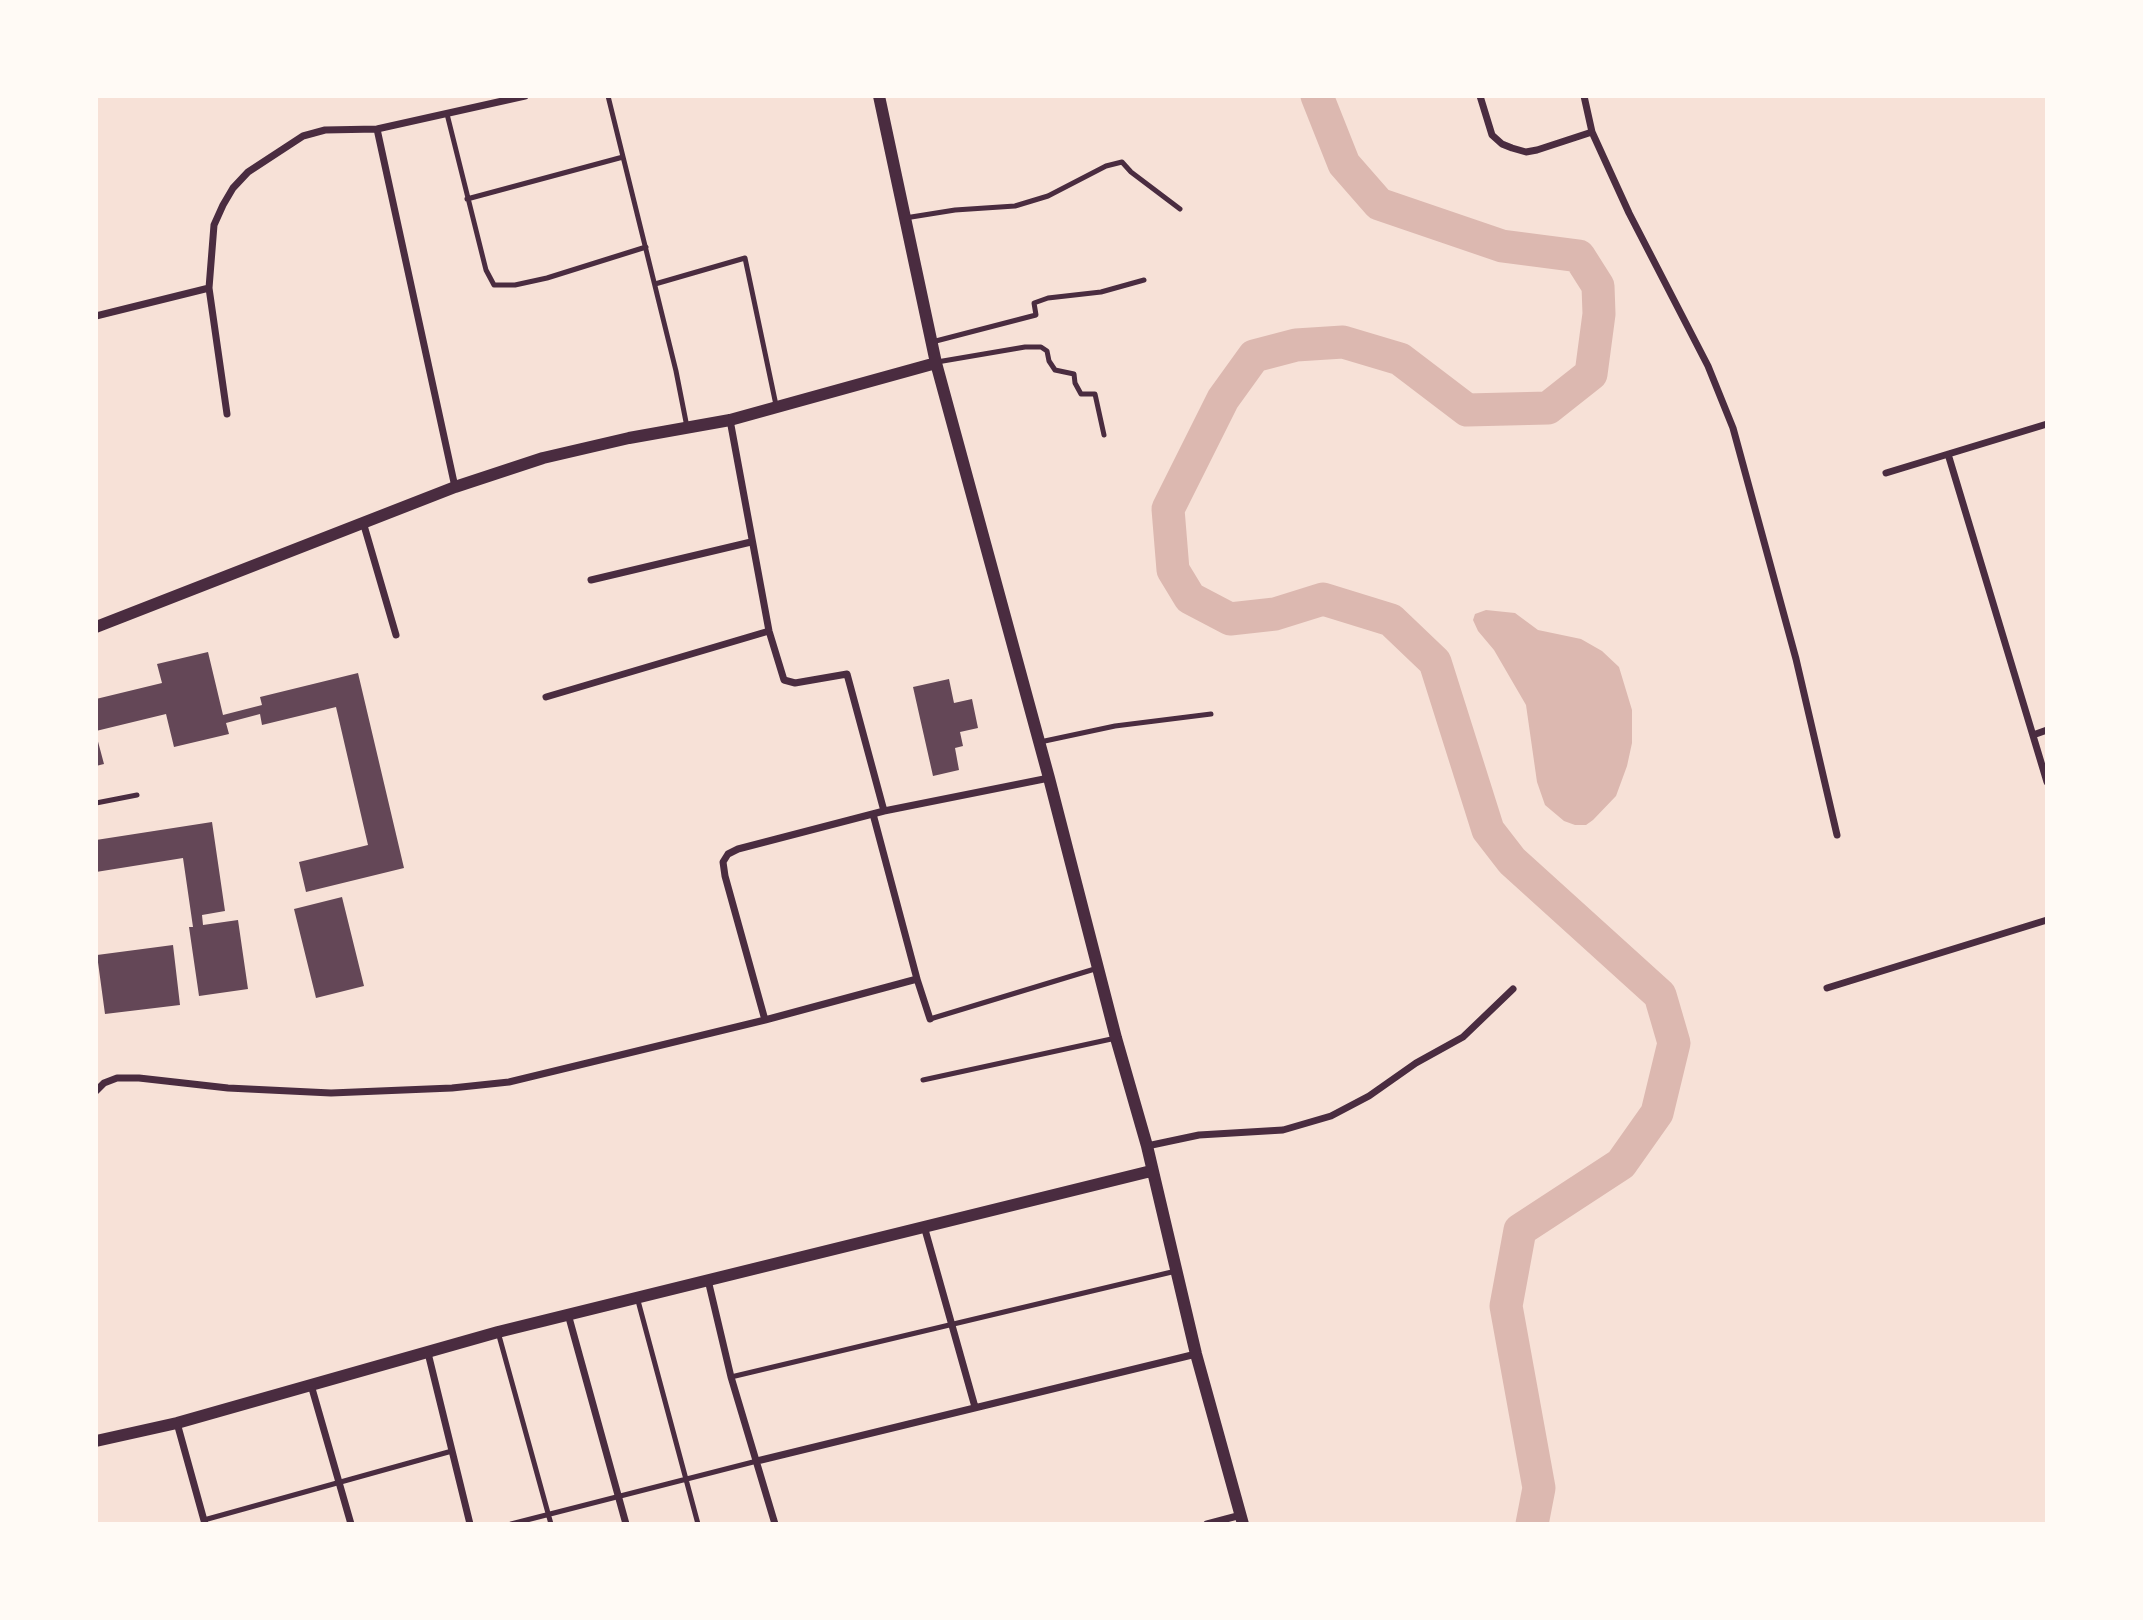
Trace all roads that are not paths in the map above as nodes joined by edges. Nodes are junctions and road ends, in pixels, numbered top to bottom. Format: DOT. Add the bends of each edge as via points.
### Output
graph roads {
  1 [pos="525,96"];
  2 [pos="608,96"];
  3 [pos="878,96"];
  4 [pos="1480,96"];
  5 [pos="1584,96"];
  6 [pos="447,114"];
  7 [pos="377,129"];
  8 [pos="1592,132"];
  9 [pos="623,157"];
  10 [pos="467,199"];
  11 [pos="1180,209"];
  12 [pos="905,218"];
  13 [pos="646,247"];
  14 [pos="1144,280"];
  15 [pos="655,284"];
  16 [pos="209,288"];
  17 [pos="96,316"];
  18 [pos="932,342"];
  19 [pos="936,363"];
  20 [pos="777,408"];
  21 [pos="227,414"];
  22 [pos="730,420"];
  23 [pos="2047,424"];
  24 [pos="687,427"];
  25 [pos="1104,435"];
  26 [pos="1948,454"];
  27 [pos="1886,473"];
  28 [pos="455,487"];
  29 [pos="363,522"];
  30 [pos="751,542"];
  31 [pos="591,580"];
  32 [pos="96,628"];
  33 [pos="769,631"];
  34 [pos="396,635"];
  35 [pos="546,697"];
  36 [pos="1211,714"];
  37 [pos="2047,730"];
  38 [pos="2033,735"];
  39 [pos="1040,742"];
  40 [pos="1049,778"];
  41 [pos="2047,782"];
  42 [pos="137,795"];
  43 [pos="96,803"];
  44 [pos="884,811"];
  45 [pos="873,814"];
  46 [pos="1837,835"];
  47 [pos="2047,920"];
  48 [pos="1098,968"];
  49 [pos="917,979"];
  50 [pos="1827,988"];
  51 [pos="1513,989"];
  52 [pos="930,1019"];
  53 [pos="765,1020"];
  54 [pos="1116,1038"];
  55 [pos="923,1080"];
  56 [pos="96,1091"];
  57 [pos="1147,1146"];
  58 [pos="1151,1171"];
  59 [pos="924,1226"];
  60 [pos="1175,1271"];
  61 [pos="708,1280"];
  62 [pos="638,1297"];
  63 [pos="568,1314"];
  64 [pos="951,1325"];
  65 [pos="498,1332"];
  66 [pos="428,1353"];
  67 [pos="1196,1354"];
  68 [pos="731,1377"];
  69 [pos="311,1385"];
  70 [pos="975,1407"];
  71 [pos="177,1423"];
  72 [pos="96,1441"];
  73 [pos="452,1451"];
  74 [pos="757,1461"];
  75 [pos="685,1478"];
  76 [pos="339,1482"];
  77 [pos="618,1495"];
  78 [pos="549,1514"];
  79 [pos="1242,1519"];
  80 [pos="204,1522"];
  81 [pos="351,1524"];
  82 [pos="470,1524"];
  83 [pos="511,1524"];
  84 [pos="551,1524"];
  85 [pos="626,1524"];
  86 [pos="698,1524"];
  87 [pos="775,1524"];
  88 [pos="1207,1524"];
  1 -- 6 [label="street"];
  2 -- 9 [label="lane"];
  3 -- 12 [label="street"];
  4 -- 8 [label="street" via="1492,135 1512,148 1537,150"];
  5 -- 8 [label="street"];
  6 -- 7 [label="street"];
  6 -- 10 [label="lane"];
  7 -- 16 [label="street" via="324,130 303,136 248,172 222,205 214,225"];
  7 -- 28 [label="street"];
  8 -- 46 [label="street" via="1708,366 1733,428 1796,659"];
  9 -- 10 [label="lane"];
  9 -- 13 [label="lane"];
  10 -- 13 [label="lane" via="494,285 547,278"];
  11 -- 12 [label="lane" via="1122,162 1105,166 1048,197 1015,206"];
  12 -- 18 [label="street"];
  13 -- 15 [label="lane"];
  14 -- 18 [label="lane" via="1101,292 1048,298 1034,303 1036,315"];
  15 -- 20 [label="lane" via="745,258"];
  15 -- 24 [label="lane"];
  16 -- 17 [label="street"];
  16 -- 21 [label="street"];
  18 -- 19 [label="street"];
  19 -- 20 [label="street"];
  19 -- 25 [label="lane" via="1041,346 1055,370 1074,374 1081,394 1095,394"];
  19 -- 39 [label="street"];
  20 -- 22 [label="street"];
  22 -- 24 [label="street"];
  22 -- 30 [label="street"];
  23 -- 26 [label="street"];
  24 -- 28 [label="street" via="543,458"];
  26 -- 27 [label="street"];
  26 -- 38 [label="street"];
  28 -- 29 [label="street"];
  29 -- 32 [label="street"];
  29 -- 34 [label="street"];
  30 -- 31 [label="street"];
  30 -- 33 [label="street"];
  33 -- 35 [label="street"];
  33 -- 44 [label="street" via="784,680 795,683 847,674"];
  36 -- 39 [label="lane" via="1115,726"];
  37 -- 38 [label="street"];
  38 -- 41 [label="street"];
  39 -- 40 [label="street"];
  40 -- 44 [label="street"];
  40 -- 48 [label="street"];
  42 -- 43 [label="lane"];
  44 -- 45 [label="street"];
  45 -- 49 [label="street"];
  45 -- 53 [label="street" via="738,849 728,853 723,862"];
  47 -- 50 [label="street"];
  48 -- 52 [label="lane"];
  48 -- 54 [label="street"];
  49 -- 52 [label="street"];
  49 -- 53 [label="street"];
  51 -- 57 [label="street" via="1463,1037 1331,1116 1283,1130 1199,1135"];
  53 -- 56 [label="street" via="509,1082 331,1093 117,1078"];
  54 -- 55 [label="lane"];
  54 -- 57 [label="street"];
  57 -- 58 [label="street"];
  58 -- 59 [label="street"];
  58 -- 60 [label="street"];
  59 -- 61 [label="street"];
  59 -- 64 [label="street"];
  60 -- 64 [label="lane"];
  60 -- 67 [label="street"];
  61 -- 62 [label="street"];
  61 -- 68 [label="street"];
  62 -- 63 [label="street"];
  62 -- 75 [label="lane"];
  63 -- 65 [label="street"];
  63 -- 77 [label="street"];
  64 -- 68 [label="lane"];
  64 -- 70 [label="street"];
  65 -- 66 [label="street"];
  65 -- 78 [label="lane"];
  66 -- 69 [label="street"];
  66 -- 73 [label="street"];
  67 -- 70 [label="street"];
  67 -- 79 [label="street"];
  68 -- 74 [label="street"];
  69 -- 71 [label="street"];
  69 -- 76 [label="street"];
  70 -- 74 [label="street"];
  71 -- 72 [label="street"];
  71 -- 80 [label="street"];
  73 -- 76 [label="lane"];
  73 -- 82 [label="street"];
  74 -- 75 [label="lane"];
  74 -- 87 [label="street"];
  75 -- 77 [label="lane"];
  75 -- 86 [label="lane"];
  76 -- 80 [label="lane"];
  76 -- 81 [label="street"];
  77 -- 78 [label="lane"];
  77 -- 85 [label="street"];
  78 -- 83 [label="lane"];
  78 -- 84 [label="lane"];
  79 -- 88 [label="street"];
}
